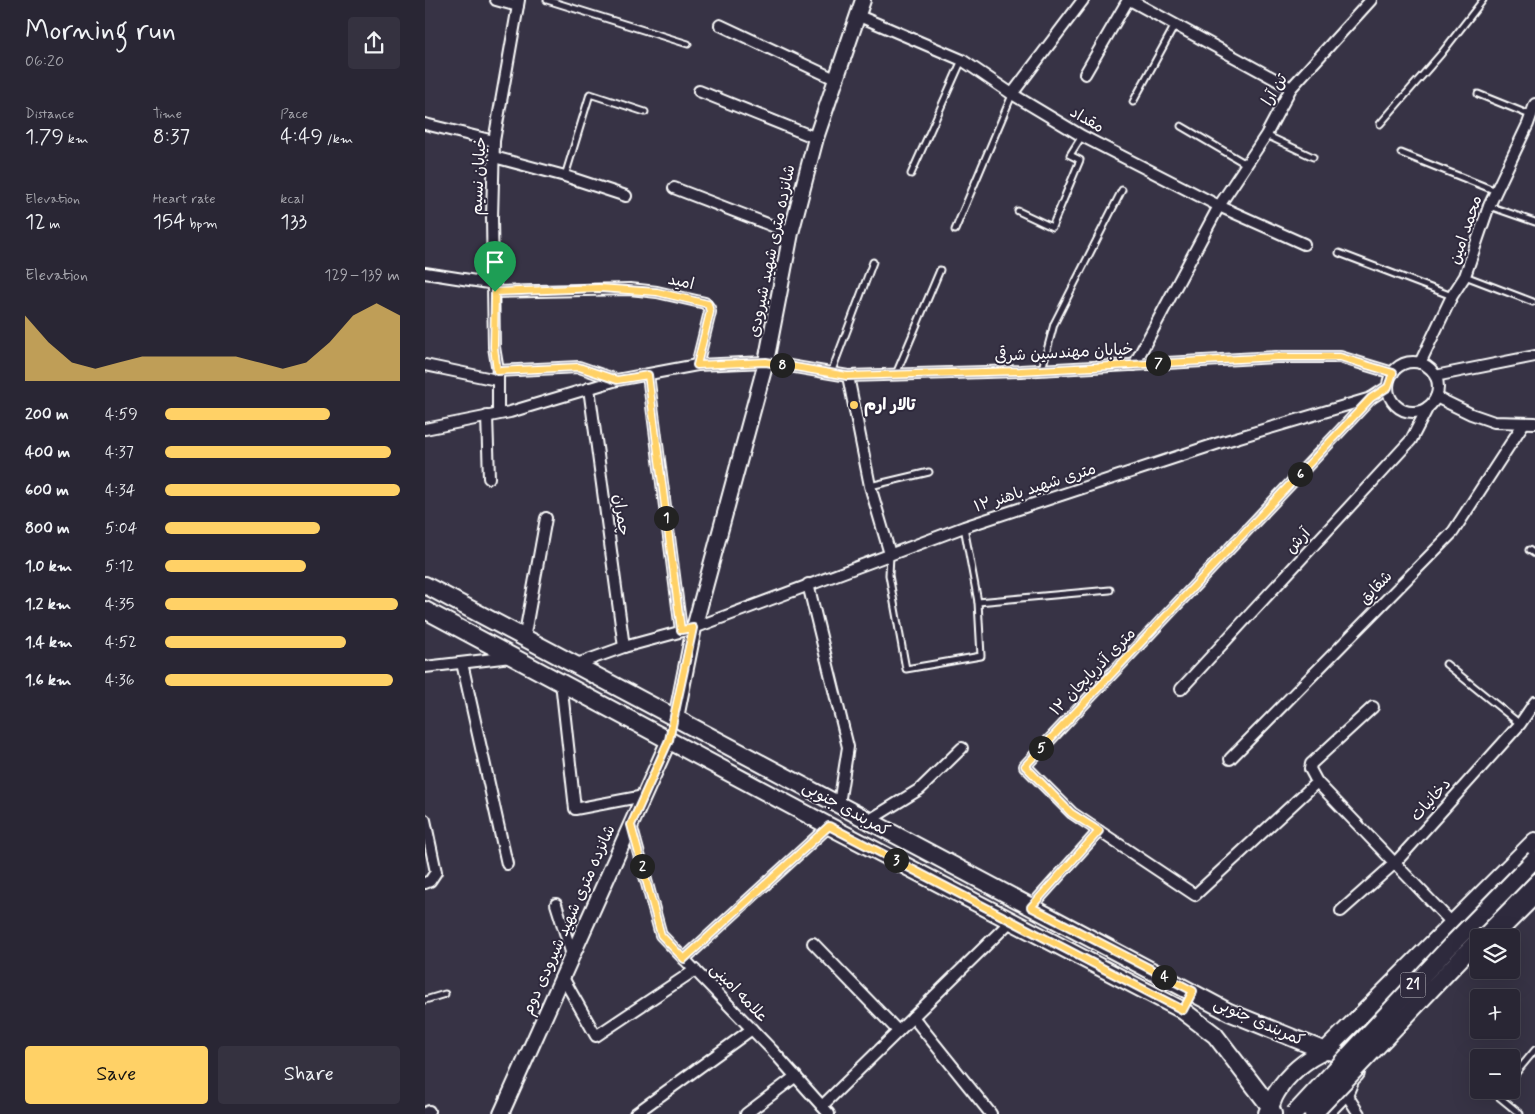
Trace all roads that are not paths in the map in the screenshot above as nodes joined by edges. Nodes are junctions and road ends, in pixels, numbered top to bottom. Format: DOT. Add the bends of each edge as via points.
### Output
graph roads {
  1 [pos="496,0"];
  2 [pos="547,0"];
  3 [pos="863,0"];
  4 [pos="1083,0"];
  5 [pos="1129,0"];
  6 [pos="1371,0"];
  7 [pos="1483,0"];
  8 [pos="519,3"];
  9 [pos="859,16"];
  10 [pos="720,25"];
  11 [pos="1175,25"];
  12 [pos="688,44"];
  13 [pos="962,60"];
  14 [pos="1085,74"];
  15 [pos="835,79"];
  16 [pos="1291,88"];
  17 [pos="699,91"];
  18 [pos="1013,94"];
  19 [pos="1478,94"];
  20 [pos="1133,102"];
  21 [pos="1535,104"];
  22 [pos="645,112"];
  23 [pos="1531,122"];
  24 [pos="425,124"];
  25 [pos="1380,124"];
  26 [pos="1181,126"];
  27 [pos="1265,135"];
  28 [pos="1083,136"];
  29 [pos="816,138"];
  30 [pos="494,141"];
  31 [pos="1401,153"];
  32 [pos="494,157"];
  33 [pos="1313,157"];
  34 [pos="1246,164"];
  35 [pos="911,174"];
  36 [pos="565,176"];
  37 [pos="673,188"];
  38 [pos="1122,190"];
  39 [pos="1496,191"];
  40 [pos="626,196"];
  41 [pos="1219,206"];
  42 [pos="1489,206"];
  43 [pos="1018,212"];
  44 [pos="1535,222"];
  45 [pos="955,230"];
  46 [pos="791,233"];
  47 [pos="1304,244"];
  48 [pos="1339,253"];
  49 [pos="873,262"];
  50 [pos="940,270"];
  51 [pos="425,273"];
  52 [pos="1465,276"];
  53 [pos="495,288"];
  54 [pos="1452,296"];
  55 [pos="1533,302"];
  56 [pos="1535,356"];
  57 [pos="766,362"];
  58 [pos="1134,364"];
  59 [pos="1420,364"];
  60 [pos="425,365"];
  61 [pos="697,365"];
  62 [pos="1041,370"];
  63 [pos="831,373"];
  64 [pos="1393,373"];
  65 [pos="896,374"];
  66 [pos="497,375"];
  67 [pos="648,375"];
  68 [pos="847,376"];
  69 [pos="1435,376"];
  70 [pos="617,380"];
  71 [pos="1388,387"];
  72 [pos="589,388"];
  73 [pos="1436,396"];
  74 [pos="1371,398"];
  75 [pos="1429,407"];
  76 [pos="498,414"];
  77 [pos="487,416"];
  78 [pos="1524,423"];
  79 [pos="1535,423"];
  80 [pos="425,429"];
  81 [pos="929,472"];
  82 [pos="489,478"];
  83 [pos="870,486"];
  84 [pos="546,518"];
  85 [pos="964,527"];
  86 [pos="1529,550"];
  87 [pos="890,554"];
  88 [pos="1535,554"];
  89 [pos="808,584"];
  90 [pos="425,585"];
  91 [pos="1111,590"];
  92 [pos="978,602"];
  93 [pos="425,610"];
  94 [pos="687,629"];
  95 [pos="523,639"];
  96 [pos="624,647"];
  97 [pos="515,657"];
  98 [pos="462,663"];
  99 [pos="1446,664"];
  100 [pos="574,665"];
  101 [pos="425,667"];
  102 [pos="561,682"];
  103 [pos="1181,689"];
  104 [pos="1535,702"];
  105 [pos="1373,707"];
  106 [pos="676,718"];
  107 [pos="1520,724"];
  108 [pos="669,740"];
  109 [pos="962,748"];
  110 [pos="1230,759"];
  111 [pos="1317,782"];
  112 [pos="644,796"];
  113 [pos="839,804"];
  114 [pos="425,820"];
  115 [pos="868,821"];
  116 [pos="631,825"];
  117 [pos="829,826"];
  118 [pos="1099,831"];
  119 [pos="1535,841"];
  120 [pos="1535,859"];
  121 [pos="1395,863"];
  122 [pos="507,864"];
  123 [pos="1535,882"];
  124 [pos="425,883"];
  125 [pos="1535,895"];
  126 [pos="556,904"];
  127 [pos="1031,907"];
  128 [pos="1341,911"];
  129 [pos="1012,920"];
  130 [pos="1452,923"];
  131 [pos="1489,929"];
  132 [pos="1501,929"];
  133 [pos="813,943"];
  134 [pos="1470,949"];
  135 [pos="572,955"];
  136 [pos="684,959"];
  137 [pos="1470,960"];
  138 [pos="695,970"];
  139 [pos="562,976"];
  140 [pos="1193,991"];
  141 [pos="445,994"];
  142 [pos="425,1000"];
  143 [pos="1183,1010"];
  144 [pos="913,1017"];
  145 [pos="1354,1021"];
  146 [pos="752,1029"];
  147 [pos="898,1031"];
  148 [pos="1386,1044"];
  149 [pos="1535,1050"];
  150 [pos="1325,1051"];
  151 [pos="1520,1068"];
  152 [pos="796,1076"];
  153 [pos="1348,1085"];
  154 [pos="1502,1099"];
  155 [pos="825,1110"];
  156 [pos="1270,1112"];
  157 [pos="501,1114"];
  158 [pos="635,1114"];
  159 [pos="746,1114"];
  160 [pos="991,1114"];
  161 [pos="1294,1114"];
  162 [pos="1313,1114"];
  163 [pos="1325,1114"];
  164 [pos="1359,1114"];
  165 [pos="1520,1114"];
  1 -- 8 [label="street"];
  2 -- 12 [label="lane"];
  3 -- 9 [label="main road, شانزده متری شهید شیرودی"];
  4 -- 18 [label="street"];
  5 -- 11 [label="street"];
  5 -- 14 [label="street"];
  6 -- 16 [label="street, تن آرا"];
  7 -- 25 [label="lane"];
  8 -- 30 [label="street, خیابان نسیم"];
  9 -- 13 [label="street, مقداد"];
  9 -- 15 [label="main road, شانزده متری شهید شیرودی"];
  10 -- 15 [label="street"];
  11 -- 16 [label="street"];
  11 -- 20 [label="lane"];
  13 -- 18 [label="street, مقداد"];
  13 -- 35 [label="lane"];
  15 -- 29 [label="main road, شانزده متری شهید شیرودی"];
  16 -- 27 [label="street, تن آرا"];
  17 -- 29 [label="street"];
  18 -- 28 [label="street, مقداد"];
  18 -- 45 [label="lane"];
  19 -- 23 [label="lane"];
  21 -- 23 [label="street, محمد امین"];
  22 -- 36 [label="lane" via="590,94"];
  23 -- 39 [label="street, محمد امین"];
  24 -- 30 [label="street"];
  26 -- 34 [label="lane"];
  27 -- 33 [label="lane"];
  27 -- 34 [label="street, تن آرا"];
  28 -- 41 [label="street, مقداد"];
  28 -- 43 [label="lane" via="1070,155 1080,160 1052,227"];
  29 -- 46 [label="main road, شانزده متری شهید شیرودی"];
  30 -- 32 [label="street, خیابان نسیم"];
  31 -- 39 [label="lane"];
  32 -- 36 [label="street"];
  32 -- 53 [label="street, خیابان نسیم"];
  34 -- 41 [label="street, تن آرا"];
  36 -- 40 [label="street"];
  37 -- 46 [label="street"];
  38 -- 62 [label="lane" via="1054,324"];
  39 -- 42 [label="street, محمد امین"];
  41 -- 47 [label="street, مقداد"];
  41 -- 58 [label="street, تن آرا"];
  42 -- 44 [label="lane"];
  42 -- 52 [label="street, محمد امین"];
  46 -- 57 [label="main road, شانزده متری شهید شیرودی"];
  48 -- 54 [label="lane"];
  49 -- 63 [label="lane"];
  50 -- 65 [label="lane"];
  51 -- 53 [label="street"];
  52 -- 54 [label="street, محمد امین"];
  52 -- 55 [label="lane"];
  53 -- 61 [label="street, امید" via="630,289 705,303 710,312"];
  53 -- 66 [label="street, خیابان نسیم"];
  54 -- 59 [label="street, محمد امین"];
  56 -- 69 [label="street"];
  57 -- 61 [label="street, خیابان مهندسین شرقی"];
  57 -- 63 [label="street, خیابان مهندسین شرقی"];
  57 -- 94 [label="main road, شانزده متری شهید شیرودی"];
  58 -- 62 [label="street, خیابان مهندسین شرقی"];
  58 -- 64 [label="street, خیابان مهندسین شرقی" via="1340,357"];
  59 -- 64 [label="street" via="1405,364"];
  59 -- 69 [label="street"];
  60 -- 66 [label="street"];
  61 -- 67 [label="street, خیابان مهندسین شرقی"];
  62 -- 65 [label="street, خیابان مهندسین شرقی"];
  63 -- 68 [label="street, خیابان مهندسین شرقی"];
  64 -- 71 [label="street"];
  65 -- 68 [label="street, خیابان مهندسین شرقی"];
  66 -- 70 [label="street" via="579,367"];
  66 -- 76 [label="street, خیابان نسیم"];
  67 -- 70 [label="street, خیابان مهندسین شرقی"];
  67 -- 94 [label="street"];
  68 -- 83 [label="street"];
  69 -- 73 [label="street"];
  70 -- 72 [label="street, خیابان مهندسین شرقی"];
  71 -- 74 [label="street, ۱۲ متری شهید باهنر"];
  71 -- 75 [label="street" via="1394,403 1400,408 1417,411"];
  72 -- 76 [label="street, خیابان مهندسین شرقی"];
  72 -- 96 [label="street, چمران"];
  73 -- 75 [label="street"];
  73 -- 78 [label="street" via="1494,422"];
  74 -- 85 [label="street, ۱۲ متری شهید باهنر" via="1219,443"];
  74 -- 118 [label="street, ۱۲ متری آذربایجان" via="1025,766 1071,813"];
  75 -- 103 [label="street, آرش" via="1411,440"];
  76 -- 77 [label="street, خیابان مهندسین شرقی"];
  77 -- 80 [label="street, خیابان مهندسین شرقی"];
  77 -- 82 [label="street"];
  78 -- 79 [label="street"];
  78 -- 110 [label="street, شقایق" via="1453,532"];
  81 -- 83 [label="lane"];
  83 -- 87 [label="street"];
  84 -- 95 [label="street"];
  85 -- 87 [label="street, ۱۲ متری شهید باهنر"];
  85 -- 92 [label="lane"];
  86 -- 88 [label="lane"];
  87 -- 89 [label="street, ۱۲ متری شهید باهنر"];
  87 -- 92 [label="lane" via="889,575 906,669 981,656"];
  89 -- 94 [label="street, ۱۲ متری شهید باهنر"];
  89 -- 113 [label="street" via="848,747"];
  90 -- 95 [label="main road, کمربندی جنوبی"];
  91 -- 92 [label="lane"];
  93 -- 97 [label="main road, کمربندی جنوبی"];
  94 -- 96 [label="street, ۱۲ متری شهید باهنر"];
  94 -- 106 [label="main road, شانزده متری شهید شیرودی"];
  95 -- 100 [label="main road, کمربندی جنوبی"];
  96 -- 100 [label="street, ۱۲ متری شهید باهنر"];
  97 -- 98 [label="street"];
  97 -- 102 [label="main road, کمربندی جنوبی"];
  98 -- 101 [label="street"];
  98 -- 122 [label="street"];
  99 -- 107 [label="lane"];
  100 -- 106 [label="main road, کمربندی جنوبی"];
  102 -- 108 [label="main road, کمربندی جنوبی"];
  102 -- 112 [label="street" via="575,809"];
  104 -- 107 [label="street, دخانیات"];
  105 -- 111 [label="street" via="1311,764 1310,769"];
  106 -- 108 [label="main road"];
  106 -- 113 [label="main road, کمربندی جنوبی"];
  107 -- 121 [label="street, دخانیات"];
  108 -- 112 [label="main road, شانزده متری شهید شیرودی دوم"];
  108 -- 117 [label="main road, کمربندی جنوبی"];
  109 -- 115 [label="street" via="920,789"];
  111 -- 118 [label="street, ۱۲ متری آذربایجان" via="1195,895"];
  111 -- 121 [label="street"];
  112 -- 116 [label="main road, شانزده متری شهید شیرودی دوم"];
  113 -- 115 [label="main road, کمربندی جنوبی"];
  114 -- 124 [label="street" via="437,872"];
  115 -- 127 [label="main road, کمربندی جنوبی"];
  116 -- 135 [label="main road, شانزده متری شهید شیرودی دوم"];
  116 -- 136 [label="street, علامه امینی" via="661,935"];
  117 -- 129 [label="main road, کمربندی جنوبی"];
  117 -- 136 [label="street"];
  118 -- 127 [label="street"];
  119 -- 130 [label="main road"];
  120 -- 161 [label="main road, 21, bridge"];
  121 -- 128 [label="street, دخانیات"];
  121 -- 130 [label="street"];
  123 -- 131 [label="main road, 21"];
  125 -- 132 [label="main road"];
  126 -- 135 [label="street"];
  127 -- 140 [label="main road, کمربندی جنوبی"];
  129 -- 143 [label="main road, کمربندی جنوبی"];
  129 -- 144 [label="street"];
  130 -- 145 [label="main road"];
  133 -- 147 [label="street"];
  134 -- 162 [label="main road, 21, bridge"];
  135 -- 139 [label="main road, شانزده متری شهید شیرودی دوم"];
  136 -- 138 [label="street, علامه امینی"];
  137 -- 148 [label="main road"];
  138 -- 139 [label="street" via="595,1036"];
  138 -- 146 [label="street, علامه امینی"];
  139 -- 157 [label="main road, شانزده متری شهید شیرودی دوم"];
  140 -- 143 [label="main road"];
  140 -- 150 [label="main road, کمربندی جنوبی" via="1229,1012"];
  141 -- 142 [label="lane"];
  143 -- 156 [label="main road, کمربندی جنوبی" via="1215,1035"];
  144 -- 147 [label="street"];
  144 -- 160 [label="street"];
  145 -- 148 [label="main road" via="1357,1032 1365,1041"];
  145 -- 150 [label="main road"];
  146 -- 152 [label="street, علامه امینی"];
  146 -- 158 [label="street"];
  147 -- 155 [label="street"];
  148 -- 153 [label="main road"];
  149 -- 151 [label="lane"];
  150 -- 153 [label="main road, کمربندی جنوبی" via="1333,1051 1350,1065"];
  150 -- 156 [label="main road" via="1307,1060 1278,1089"];
  152 -- 155 [label="street, علامه امینی"];
  152 -- 159 [label="street"];
  153 -- 163 [label="main road"];
  153 -- 164 [label="street"];
  154 -- 165 [label="lane"];
}
